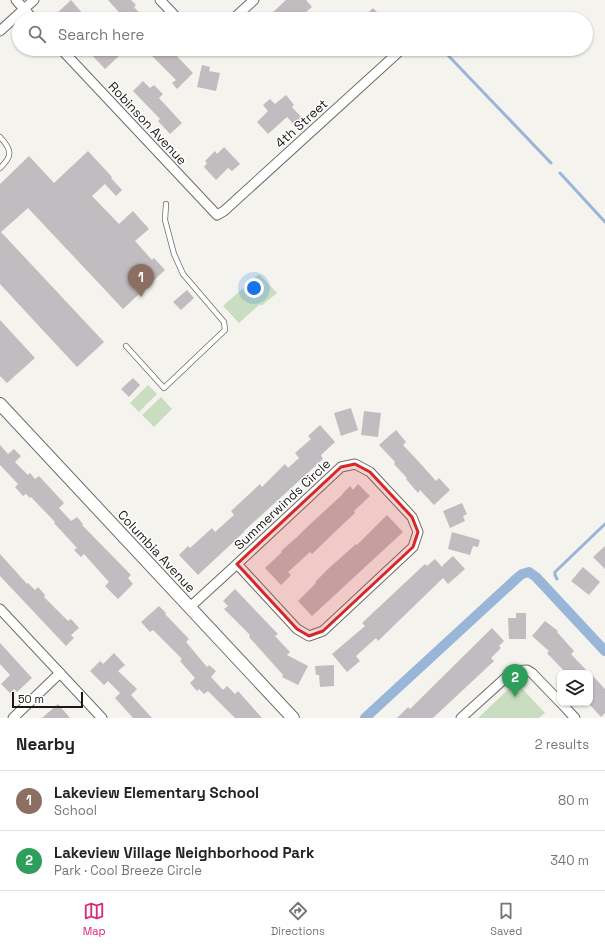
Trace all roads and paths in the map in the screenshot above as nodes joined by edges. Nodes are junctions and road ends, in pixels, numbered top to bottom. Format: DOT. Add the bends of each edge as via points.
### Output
graph roads {
  1 [pos="16,0"];
  2 [pos="34,0"];
  3 [pos="160,0"];
  4 [pos="254,0"];
  5 [pos="24,9"];
  6 [pos="21,12"];
  7 [pos="27,12"];
  8 [pos="171,12"];
  9 [pos="241,12"];
  10 [pos="12,20"];
  11 [pos="0,31"];
  12 [pos="68,56"];
  13 [pos="394,56"];
  14 [pos="0,137"];
  15 [pos="0,168"];
  16 [pos="166,204"];
  17 [pos="217,216"];
  18 [pos="126,346"];
  19 [pos="0,404"];
  20 [pos="236,564"];
  21 [pos="190,607"];
  22 [pos="0,609"];
  23 [pos="60,673"];
  24 [pos="557,698"];
  25 [pos="564,706"];
  26 [pos="13,718"];
  27 [pos="102,718"];
  28 [pos="293,718"];
  29 [pos="462,718"];
  30 [pos="575,718"];
  1 -- 5 [label="street"];
  2 -- 5 [label="street"];
  3 -- 8 [label="street"];
  4 -- 9 [label="street"];
  5 -- 6 [label="street"];
  5 -- 7 [label="street"];
  10 -- 11 [label="street"];
  12 -- 17 [label="street, Robinson Avenue"];
  13 -- 17 [label="street, 4th Street"];
  14 -- 15 [label="lane" via="7,145 10,156"];
  16 -- 18 [label="lane" via="165,220 174,254 183,274 224,322 225,330 164,388"];
  19 -- 21 [label="street, Columbia Avenue"];
  20 -- 20 [label="street, Summerwinds Circle" via="297,629 309,636 323,631 413,547 418,532 412,517 370,472 355,464 341,466"];
  20 -- 21 [label="street, Summerwinds Circle"];
  21 -- 28 [label="street, Columbia Avenue"];
  22 -- 23 [label="street"];
  23 -- 26 [label="street"];
  23 -- 27 [label="street"];
  24 -- 29 [label="street" via="532,672 513,671"];
  25 -- 30 [label="street"];
}
